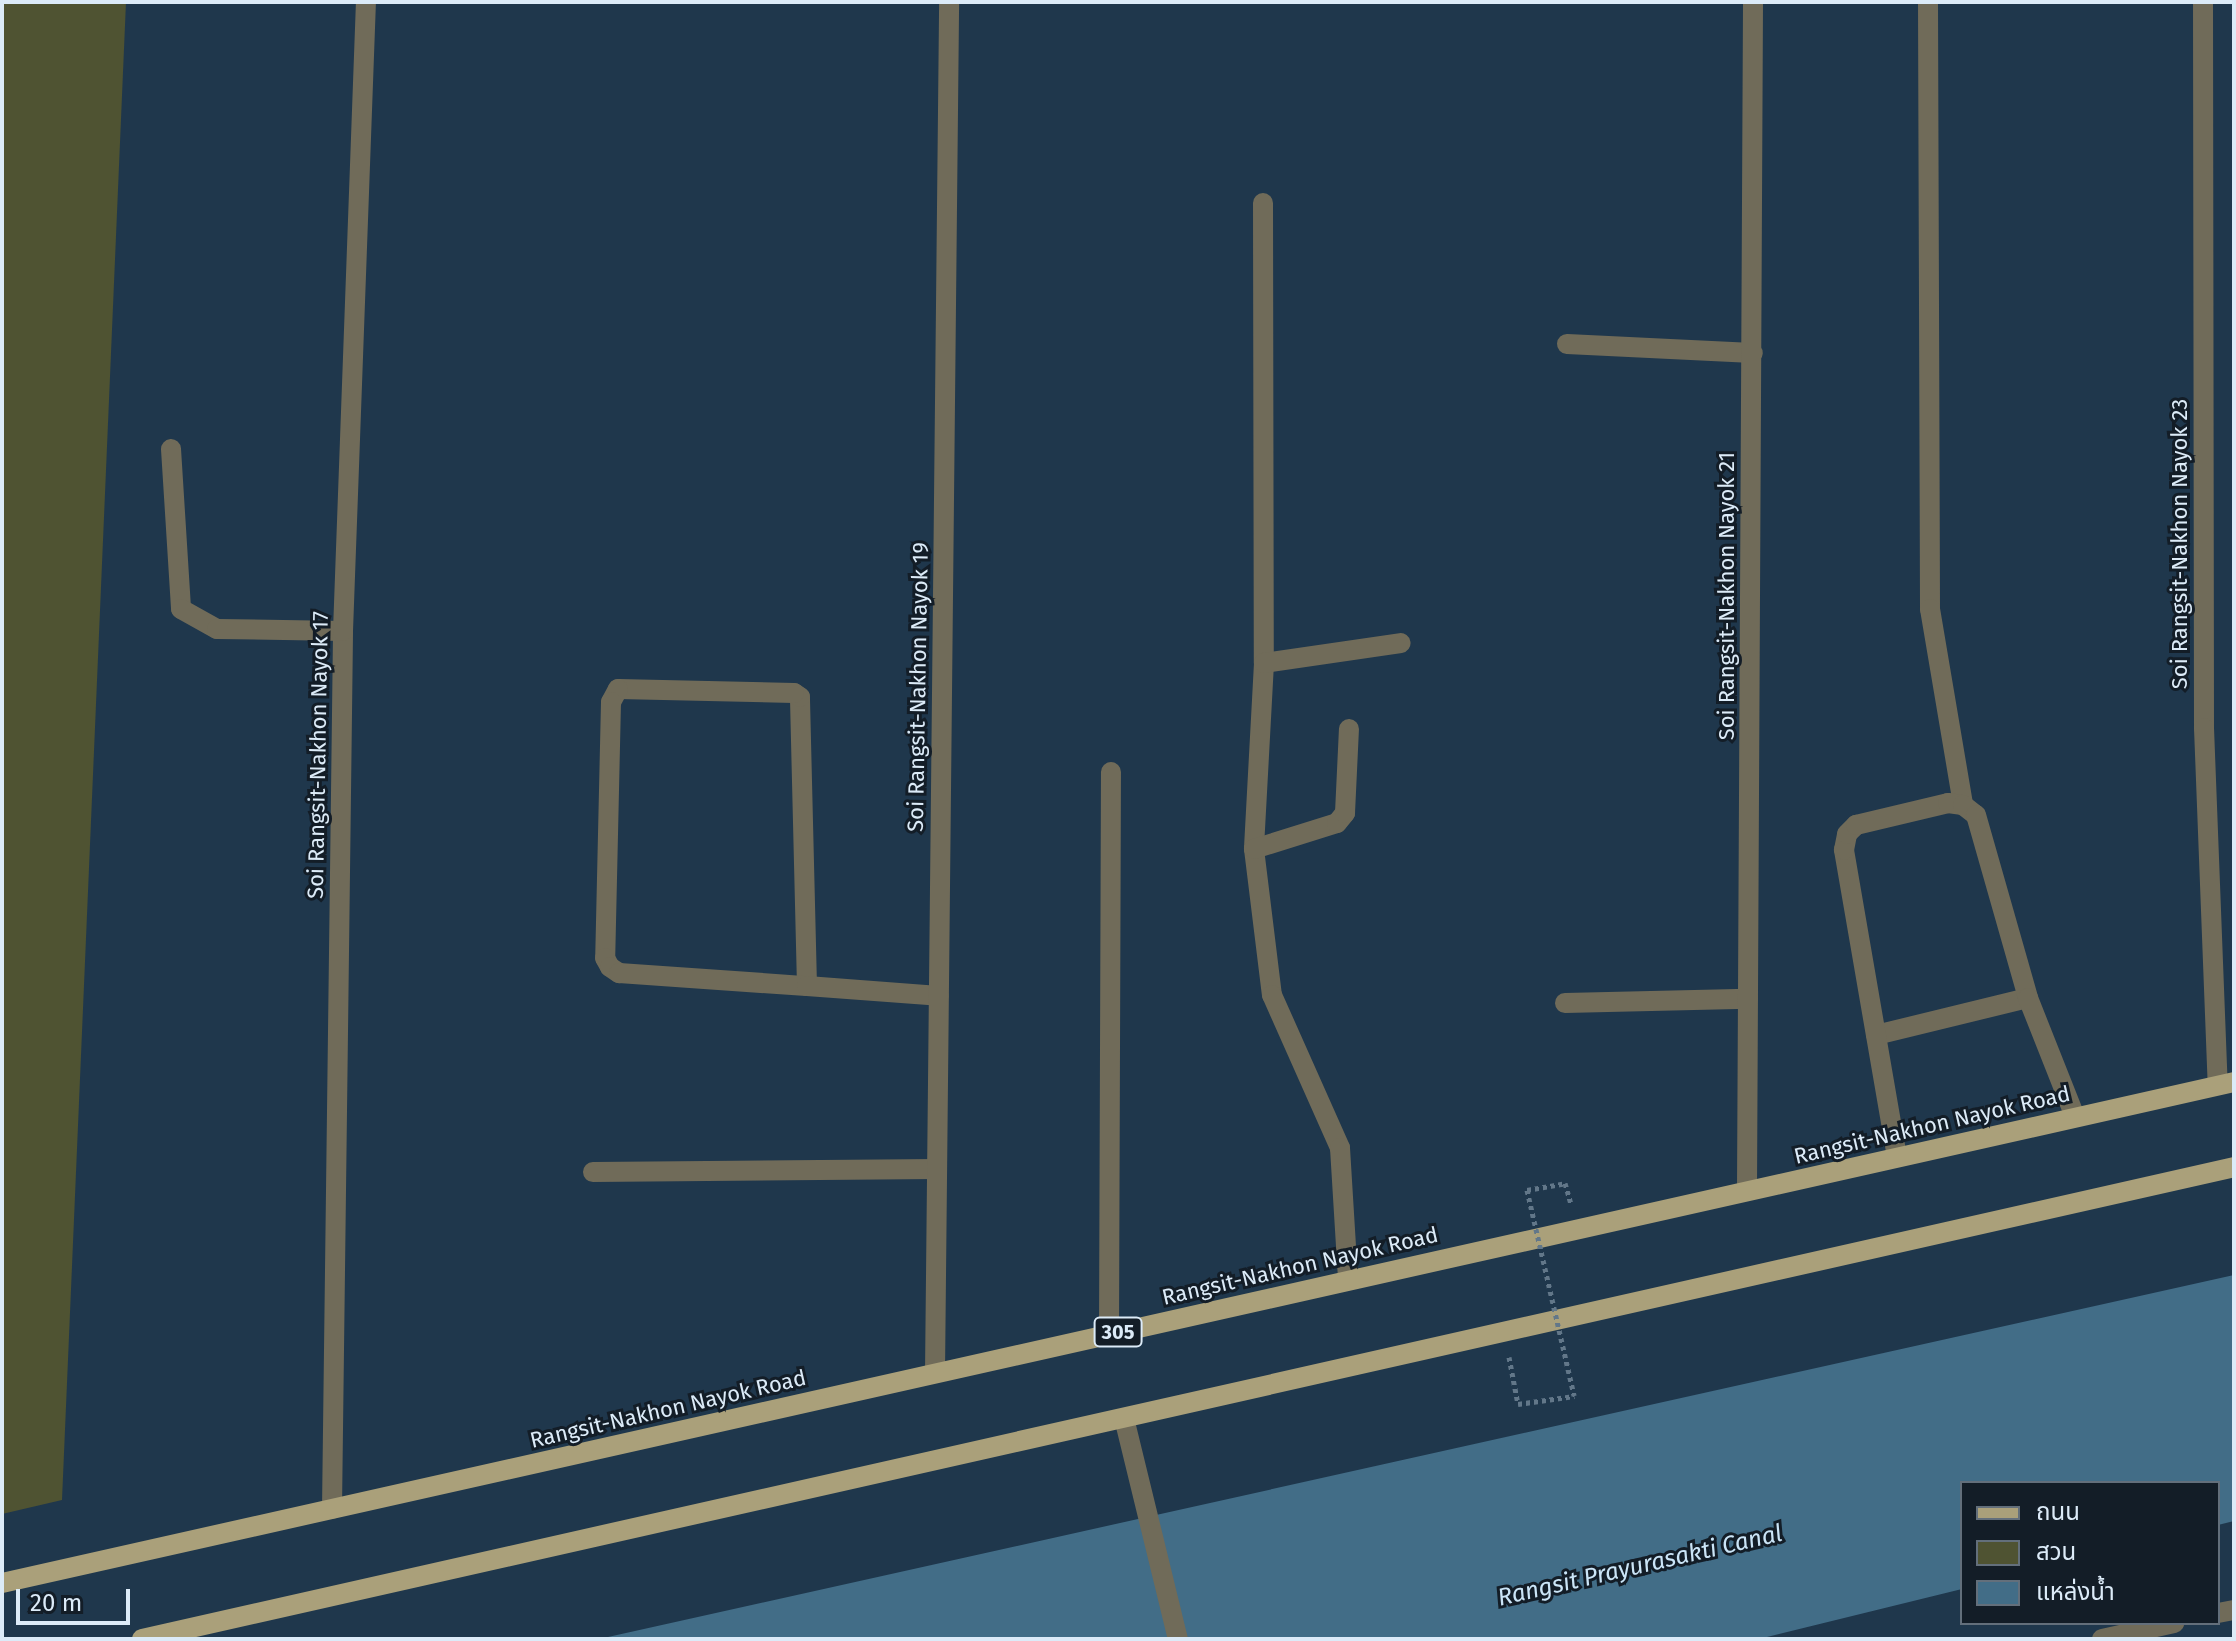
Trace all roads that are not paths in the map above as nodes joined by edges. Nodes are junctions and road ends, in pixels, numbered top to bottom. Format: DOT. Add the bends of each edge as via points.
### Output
graph roads {
  1 [pos="949,2"];
  2 [pos="1753,2"];
  3 [pos="1928,2"];
  4 [pos="2203,2"];
  5 [pos="361,6"];
  6 [pos="1263,203"];
  7 [pos="1567,344"];
  8 [pos="1753,353"];
  9 [pos="171,449"];
  10 [pos="343,631"];
  11 [pos="1401,643"];
  12 [pos="1264,663"];
  13 [pos="1349,729"];
  14 [pos="1111,772"];
  15 [pos="1963,805"];
  16 [pos="1254,849"];
  17 [pos="807,986"];
  18 [pos="939,996"];
  19 [pos="2028,998"];
  20 [pos="1748,999"];
  21 [pos="1565,1003"];
  22 [pos="1876,1035"];
  23 [pos="2226,1083"];
  24 [pos="2075,1117"];
  25 [pos="1897,1157"];
  26 [pos="2234,1167"];
  27 [pos="937,1169"];
  28 [pos="593,1172"];
  29 [pos="1747,1190"];
  30 [pos="1348,1280"];
  31 [pos="1109,1335"];
  32 [pos="935,1373"];
  33 [pos="1124,1418"];
  34 [pos="332,1509"];
  35 [pos="2,1583"];
  36 [pos="2165,1625"];
  37 [pos="142,1639"];
  38 [pos="1178,1639"];
  39 [pos="2102,1639"];
  1 -- 18 [label="street, Soi Rangsit-Nakhon Nayok 19"];
  2 -- 8 [label="street, Soi Rangsit-Nakhon Nayok 21"];
  3 -- 15 [label="street" via="1930,609"];
  4 -- 23 [label="street, Soi Rangsit-Nakhon Nayok 23" via="2204,728"];
  5 -- 10 [label="street, Soi Rangsit-Nakhon Nayok 17"];
  6 -- 12 [label="street"];
  7 -- 8 [label="street"];
  8 -- 20 [label="street, Soi Rangsit-Nakhon Nayok 21"];
  9 -- 10 [label="street" via="181,609 217,629"];
  10 -- 34 [label="street, Soi Rangsit-Nakhon Nayok 17"];
  11 -- 12 [label="street"];
  12 -- 16 [label="street"];
  13 -- 16 [label="street" via="1345,813 1337,823"];
  14 -- 31 [label="street"];
  15 -- 19 [label="street" via="1976,815"];
  15 -- 22 [label="street" via="1948,803 1856,825 1847,834 1844,850"];
  16 -- 30 [label="street" via="1272,995 1340,1148"];
  17 -- 17 [label="street" via="800,697 618,689 611,702 605,958 610,967 619,973"];
  17 -- 18 [label="street"];
  18 -- 27 [label="street, Soi Rangsit-Nakhon Nayok 19"];
  19 -- 22 [label="street"];
  19 -- 24 [label="street"];
  20 -- 21 [label="street"];
  20 -- 29 [label="street, Soi Rangsit-Nakhon Nayok 21"];
  22 -- 25 [label="street"];
  23 -- 24 [label="main road, Rangsit-Nakhon Nayok Road / 305"];
  24 -- 25 [label="main road, Rangsit-Nakhon Nayok Road / 305"];
  25 -- 29 [label="main road, Rangsit-Nakhon Nayok Road / 305"];
  26 -- 33 [label="main road"];
  27 -- 28 [label="street"];
  27 -- 32 [label="street, Soi Rangsit-Nakhon Nayok 19"];
  29 -- 30 [label="main road, Rangsit-Nakhon Nayok Road / 305"];
  30 -- 31 [label="main road, Rangsit-Nakhon Nayok Road / 305"];
  31 -- 32 [label="main road, Rangsit-Nakhon Nayok Road / 305"];
  32 -- 34 [label="main road, Rangsit-Nakhon Nayok Road / 305"];
  33 -- 37 [label="main road"];
  33 -- 38 [label="street"];
  34 -- 35 [label="main road, Rangsit-Nakhon Nayok Road / 305"];
  36 -- 39 [label="street"];
}
